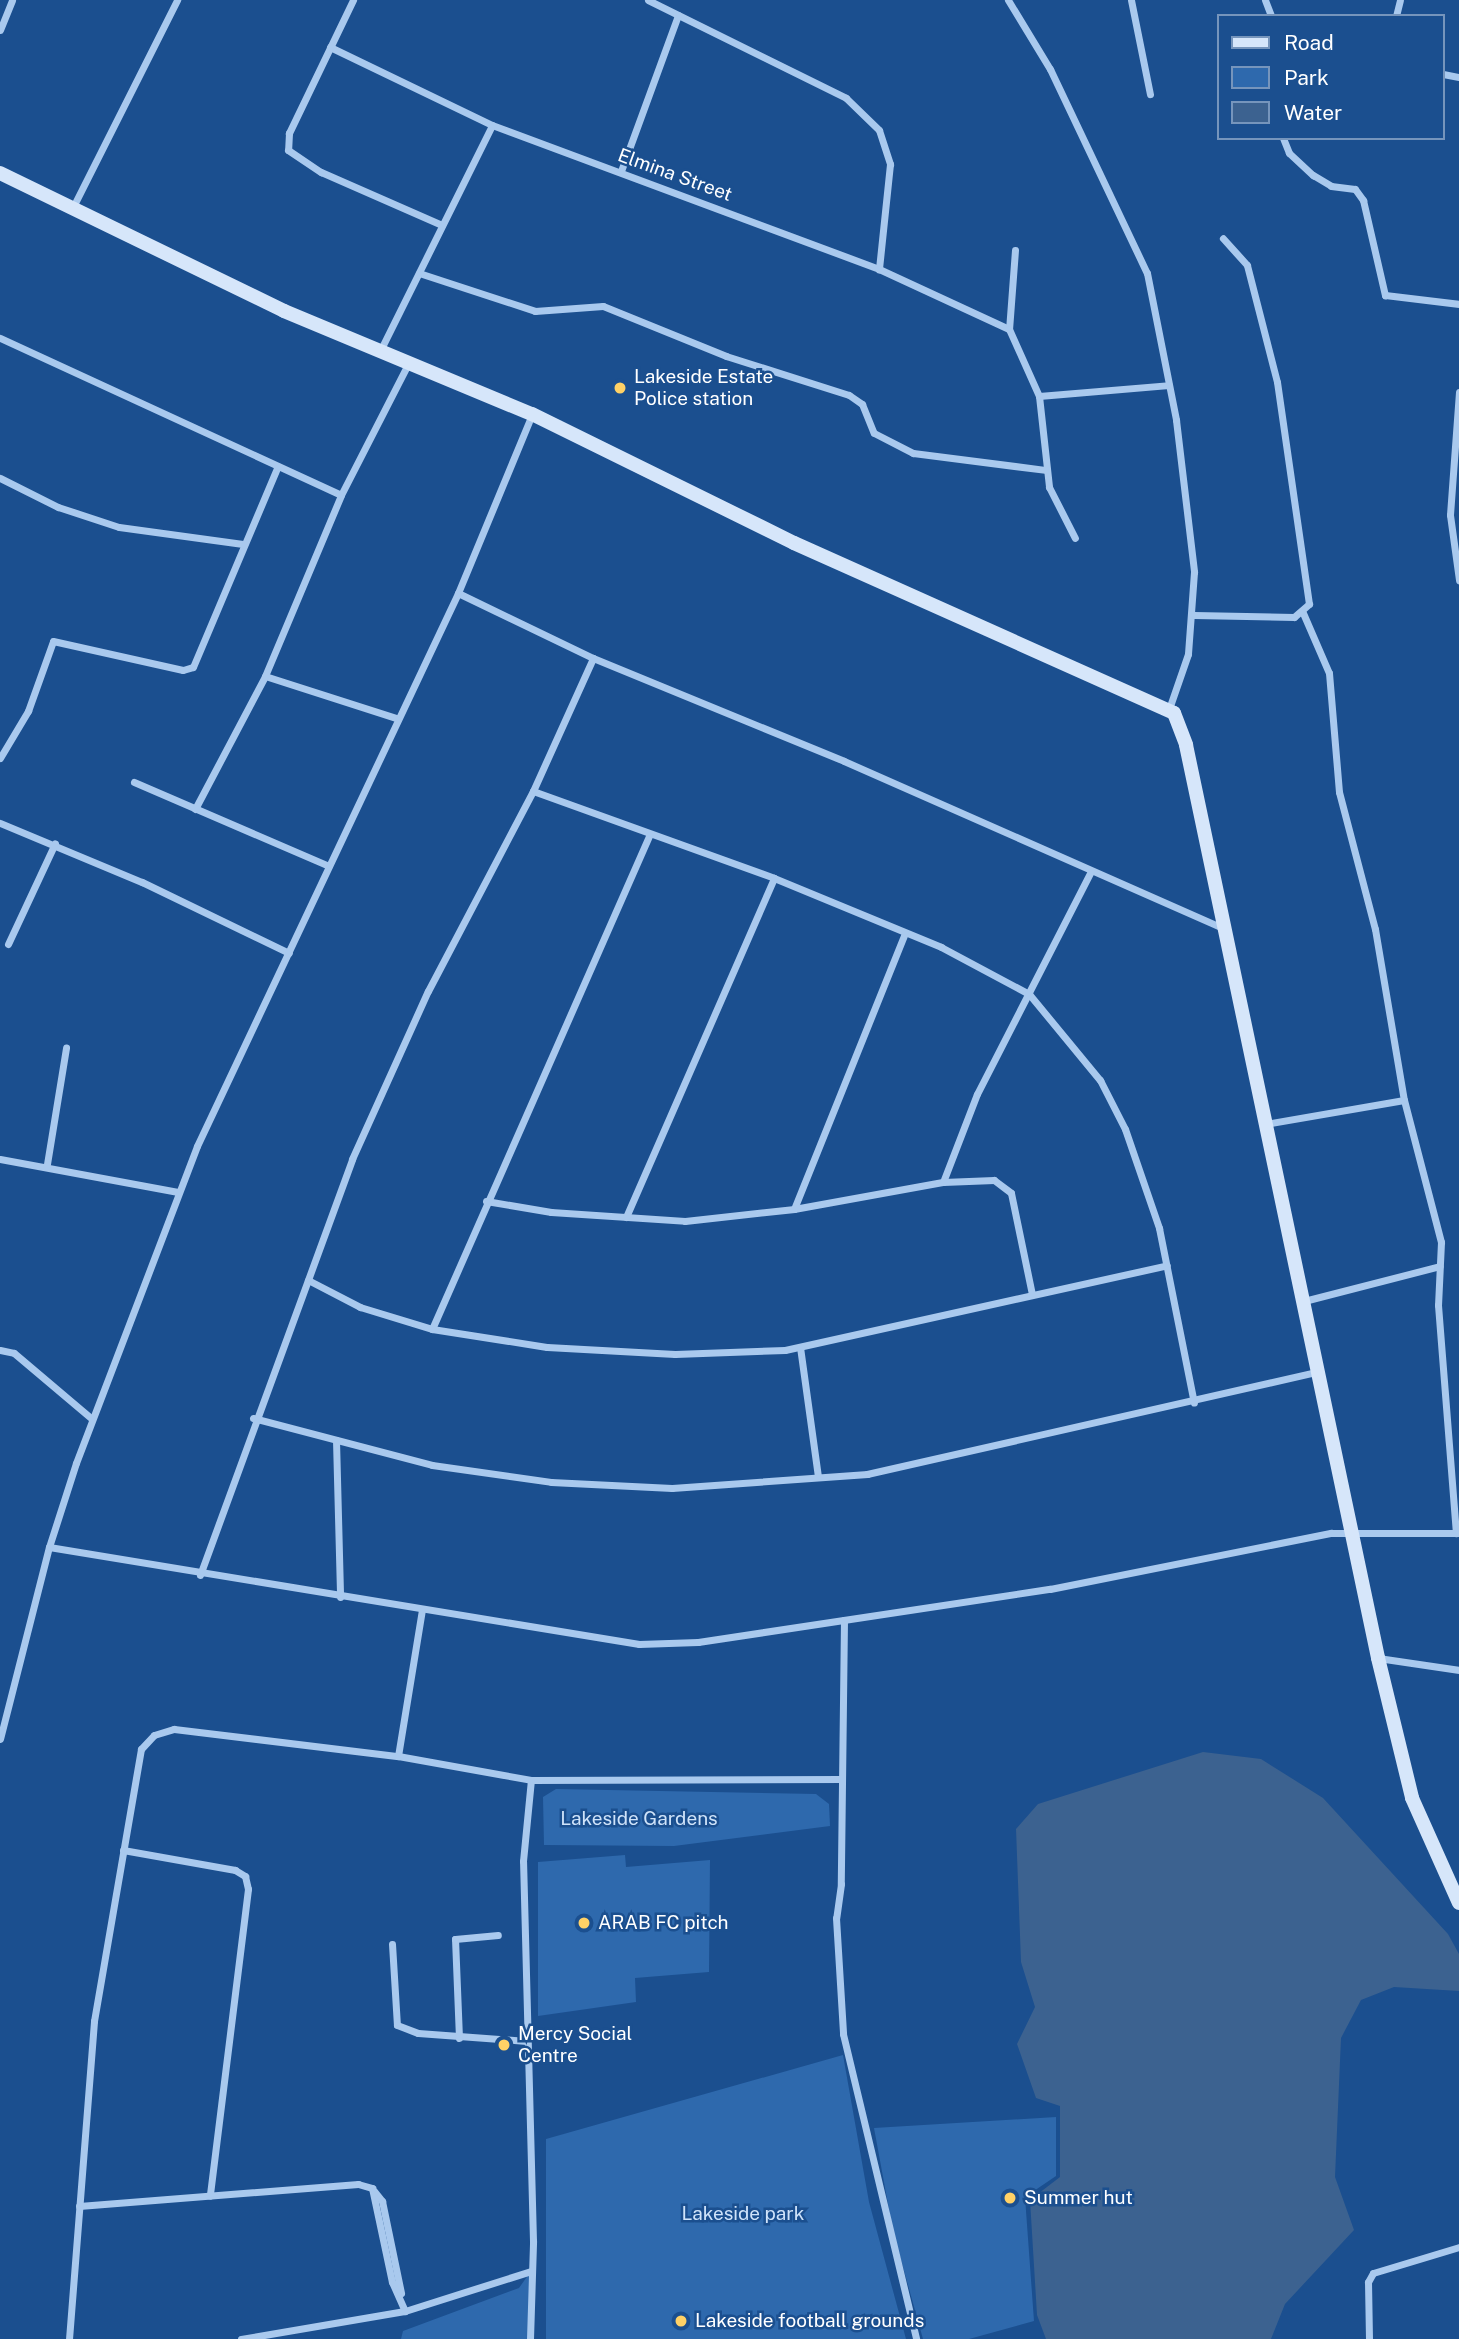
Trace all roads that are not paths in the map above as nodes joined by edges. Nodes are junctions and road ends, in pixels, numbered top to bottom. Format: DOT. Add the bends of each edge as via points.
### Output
graph roads {
  1 [pos="11,0"];
  2 [pos="177,0"];
  3 [pos="353,0"];
  4 [pos="648,0"];
  5 [pos="1008,0"];
  6 [pos="1131,0"];
  7 [pos="678,15"];
  8 [pos="0,30"];
  9 [pos="330,47"];
  10 [pos="1150,94"];
  11 [pos="492,125"];
  12 [pos="1284,140"];
  13 [pos="621,172"];
  14 [pos="0,173"];
  15 [pos="73,207"];
  16 [pos="442,225"];
  17 [pos="1223,239"];
  18 [pos="1015,250"];
  19 [pos="879,270"];
  20 [pos="419,273"];
  21 [pos="1459,304"];
  22 [pos="1009,329"];
  23 [pos="0,338"];
  24 [pos="379,351"];
  25 [pos="408,364"];
  26 [pos="1169,385"];
  27 [pos="1459,392"];
  28 [pos="1039,396"];
  29 [pos="532,414"];
  30 [pos="278,466"];
  31 [pos="1045,470"];
  32 [pos="0,478"];
  33 [pos="341,495"];
  34 [pos="1074,538"];
  35 [pos="243,544"];
  36 [pos="1459,580"];
  37 [pos="458,593"];
  38 [pos="1303,613"];
  39 [pos="1194,615"];
  40 [pos="593,658"];
  41 [pos="265,676"];
  42 [pos="1169,709"];
  43 [pos="396,718"];
  44 [pos="0,758"];
  45 [pos="134,782"];
  46 [pos="533,791"];
  47 [pos="195,809"];
  48 [pos="0,823"];
  49 [pos="649,836"];
  50 [pos="55,843"];
  51 [pos="328,866"];
  52 [pos="1091,871"];
  53 [pos="774,878"];
  54 [pos="1222,928"];
  55 [pos="905,933"];
  56 [pos="8,944"];
  57 [pos="289,953"];
  58 [pos="1029,994"];
  59 [pos="66,1048"];
  60 [pos="1404,1100"];
  61 [pos="1265,1124"];
  62 [pos="0,1159"];
  63 [pos="47,1164"];
  64 [pos="943,1182"];
  65 [pos="178,1192"];
  66 [pos="486,1200"];
  67 [pos="794,1209"];
  68 [pos="626,1217"];
  69 [pos="1167,1265"];
  70 [pos="1440,1266"];
  71 [pos="308,1280"];
  72 [pos="1032,1294"];
  73 [pos="1303,1301"];
  74 [pos="432,1329"];
  75 [pos="800,1347"];
  76 [pos="0,1350"];
  77 [pos="1318,1372"];
  78 [pos="1194,1403"];
  79 [pos="253,1418"];
  80 [pos="92,1419"];
  81 [pos="336,1440"];
  82 [pos="818,1478"];
  83 [pos="1355,1533"];
  84 [pos="1457,1533"];
  85 [pos="49,1547"];
  86 [pos="200,1575"];
  87 [pos="340,1597"];
  88 [pos="422,1610"];
  89 [pos="844,1620"];
  90 [pos="1378,1658"];
  91 [pos="1459,1670"];
  92 [pos="0,1739"];
  93 [pos="398,1756"];
  94 [pos="842,1779"];
  95 [pos="531,1780"];
  96 [pos="123,1850"];
  97 [pos="1459,1903"];
  98 [pos="498,1935"];
  99 [pos="392,1944"];
  100 [pos="459,2038"];
  101 [pos="527,2041"];
  102 [pos="210,2196"];
  103 [pos="79,2206"];
  104 [pos="1459,2247"];
  105 [pos="531,2271"];
  106 [pos="405,2311"];
  107 [pos="266,2338"];
  108 [pos="69,2339"];
  109 [pos="241,2339"];
  110 [pos="530,2339"];
  111 [pos="916,2339"];
  112 [pos="1369,2339"];
  1 -- 8 [label="street"];
  2 -- 15 [label="street"];
  3 -- 9 [label="street"];
  4 -- 7 [label="street"];
  5 -- 26 [label="street" via="1050,69 1139,248"];
  6 -- 10 [label="street"];
  7 -- 13 [label="street"];
  7 -- 19 [label="street" via="846,99 879,130 890,164"];
  9 -- 11 [label="street, Elmina Street"];
  9 -- 16 [label="street" via="289,133 294,158"];
  11 -- 13 [label="street, Elmina Street"];
  11 -- 16 [label="street"];
  12 -- 21 [label="street" via="1289,153 1313,175 1331,186 1355,189 1363,200 1385,295"];
  13 -- 19 [label="street, Elmina Street"];
  14 -- 15 [label="street"];
  15 -- 24 [label="street"];
  16 -- 20 [label="street"];
  17 -- 38 [label="street" via="1247,265 1277,382 1305,550 1309,604"];
  18 -- 22 [label="street"];
  19 -- 22 [label="street, Elmina Street"];
  20 -- 24 [label="street"];
  20 -- 31 [label="street" via="535,311 603,306 751,365 849,395 862,404 874,433 913,453"];
  22 -- 28 [label="street"];
  23 -- 30 [label="street"];
  24 -- 25 [label="street"];
  25 -- 29 [label="street"];
  25 -- 33 [label="street"];
  26 -- 28 [label="street"];
  26 -- 39 [label="street" via="1187,491"];
  27 -- 36 [label="street" via="1450,514"];
  28 -- 31 [label="street"];
  29 -- 37 [label="street"];
  29 -- 42 [label="street" via="794,542"];
  30 -- 33 [label="street"];
  30 -- 35 [label="street"];
  31 -- 34 [label="street"];
  32 -- 35 [label="street" via="58,507 119,527"];
  33 -- 41 [label="street"];
  35 -- 44 [label="street" via="193,667 183,670 53,641 28,710"];
  37 -- 40 [label="street"];
  37 -- 43 [label="street"];
  38 -- 39 [label="street"];
  38 -- 60 [label="street" via="1329,674 1339,792 1375,929"];
  39 -- 42 [label="street" via="1188,654"];
  40 -- 46 [label="street"];
  40 -- 52 [label="street" via="844,761"];
  41 -- 43 [label="street"];
  41 -- 47 [label="street"];
  42 -- 54 [label="street" via="1186,745"];
  43 -- 51 [label="street"];
  45 -- 47 [label="street"];
  46 -- 49 [label="street"];
  46 -- 71 [label="street" via="428,991 346,1171"];
  47 -- 51 [label="street"];
  48 -- 50 [label="street"];
  49 -- 53 [label="street"];
  49 -- 66 [label="street"];
  50 -- 56 [label="street"];
  50 -- 57 [label="street"];
  51 -- 57 [label="street"];
  52 -- 54 [label="street"];
  52 -- 58 [label="street"];
  53 -- 55 [label="street"];
  53 -- 68 [label="street"];
  54 -- 61 [label="street"];
  55 -- 58 [label="street"];
  55 -- 67 [label="street"];
  57 -- 65 [label="street"];
  58 -- 64 [label="street" via="976,1094"];
  58 -- 69 [label="street" via="1100,1080 1144,1178"];
  59 -- 63 [label="street"];
  60 -- 61 [label="street"];
  60 -- 70 [label="street" via="1438,1228"];
  61 -- 73 [label="street"];
  62 -- 63 [label="street"];
  63 -- 65 [label="street"];
  64 -- 67 [label="street"];
  64 -- 72 [label="street" via="993,1180 1005,1185 1022,1230"];
  65 -- 80 [label="street"];
  66 -- 68 [label="street"];
  66 -- 74 [label="street"];
  67 -- 68 [label="street" via="685,1221"];
  69 -- 72 [label="street"];
  69 -- 78 [label="street"];
  70 -- 73 [label="street"];
  70 -- 84 [label="street"];
  71 -- 74 [label="street" via="360,1307"];
  71 -- 79 [label="street"];
  72 -- 75 [label="street"];
  73 -- 77 [label="street"];
  74 -- 75 [label="street" via="547,1347 674,1354"];
  75 -- 82 [label="street"];
  76 -- 80 [label="street" via="14,1353"];
  77 -- 78 [label="street"];
  77 -- 83 [label="street"];
  78 -- 82 [label="street" via="867,1474"];
  79 -- 81 [label="street"];
  79 -- 86 [label="street"];
  80 -- 85 [label="street"];
  81 -- 82 [label="street" via="432,1465 551,1482 672,1488"];
  81 -- 87 [label="street"];
  83 -- 84 [label="street"];
  83 -- 89 [label="street"];
  83 -- 90 [label="street"];
  85 -- 86 [label="street"];
  85 -- 92 [label="street"];
  86 -- 87 [label="street"];
  87 -- 88 [label="street"];
  88 -- 89 [label="street" via="639,1644 698,1642"];
  88 -- 93 [label="street"];
  89 -- 94 [label="street"];
  90 -- 91 [label="street"];
  90 -- 97 [label="street" via="1412,1798"];
  93 -- 95 [label="street"];
  93 -- 96 [label="street" via="174,1729 154,1735 141,1749"];
  94 -- 95 [label="street"];
  94 -- 111 [label="street" via="836,1918 843,2034"];
  95 -- 101 [label="street" via="523,1861"];
  96 -- 102 [label="street" via="235,1870 245,1876 248,1889"];
  96 -- 103 [label="street" via="94,2021"];
  98 -- 100 [label="street" via="455,1939"];
  99 -- 100 [label="street" via="397,2025"];
  100 -- 101 [label="street"];
  101 -- 105 [label="street"];
  102 -- 103 [label="street"];
  102 -- 106 [label="street" via="358,2183 372,2188 392,2282"];
  103 -- 108 [label="street"];
  104 -- 112 [label="street" via="1402,2259 1373,2273 1368,2282"];
  105 -- 106 [label="street"];
  105 -- 110 [label="street"];
  106 -- 107 [label="street"];
  107 -- 109 [label="street"];
}
